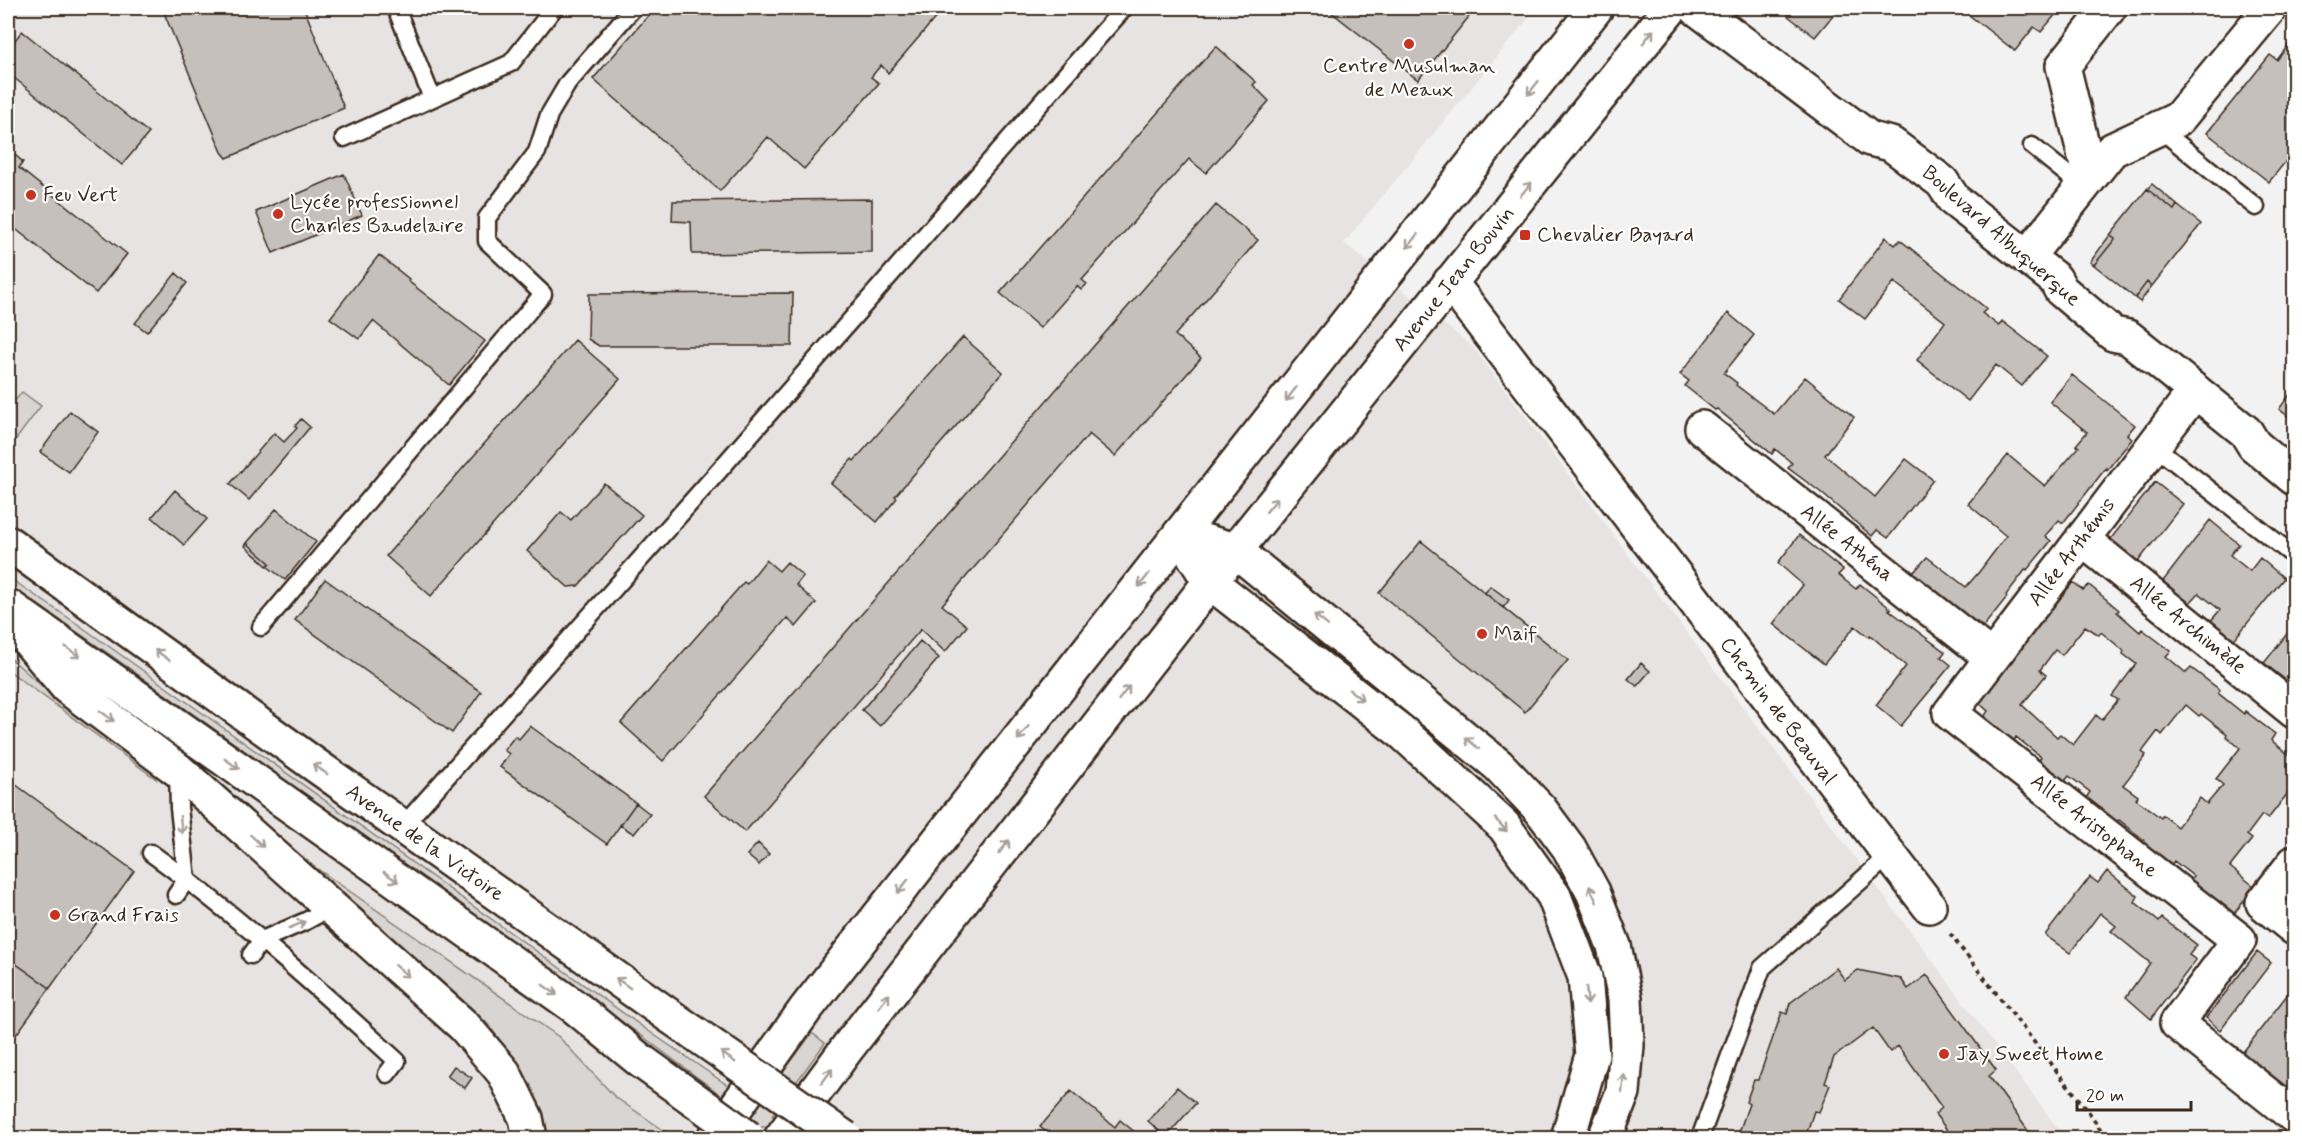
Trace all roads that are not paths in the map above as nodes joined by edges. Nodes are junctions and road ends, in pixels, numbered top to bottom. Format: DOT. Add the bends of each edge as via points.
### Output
graph roads {
  1 [pos="396,8"];
  2 [pos="554,8"];
  3 [pos="633,8"];
  4 [pos="1124,8"];
  5 [pos="1568,8"];
  6 [pos="1596,8"];
  7 [pos="1671,8"];
  8 [pos="1696,8"];
  9 [pos="2109,8"];
  10 [pos="2270,8"];
  11 [pos="1569,42"];
  12 [pos="432,98"];
  13 [pos="2160,129"];
  14 [pos="344,138"];
  15 [pos="2032,146"];
  16 [pos="2086,182"];
  17 [pos="2256,207"];
  18 [pos="2027,257"];
  19 [pos="1450,282"];
  20 [pos="2195,391"];
  21 [pos="1702,428"];
  22 [pos="2154,445"];
  23 [pos="2295,478"];
  24 [pos="1180,534"];
  25 [pos="2082,539"];
  26 [pos="8,543"];
  27 [pos="1235,550"];
  28 [pos="2295,556"];
  29 [pos="1210,582"];
  30 [pos="8,606"];
  31 [pos="8,615"];
  32 [pos="261,627"];
  33 [pos="1992,658"];
  34 [pos="2295,711"];
  35 [pos="1950,713"];
  36 [pos="178,770"];
  37 [pos="402,827"];
  38 [pos="151,853"];
  39 [pos="1890,855"];
  40 [pos="2295,863"];
  41 [pos="188,879"];
  42 [pos="176,895"];
  43 [pos="1929,906"];
  44 [pos="330,908"];
  45 [pos="2295,928"];
  46 [pos="262,940"];
  47 [pos="251,955"];
  48 [pos="328,998"];
  49 [pos="318,1012"];
  50 [pos="387,1074"];
  51 [pos="2295,1116"];
  52 [pos="530,1138"];
  53 [pos="714,1138"];
  54 [pos="748,1138"];
  55 [pos="781,1138"];
  56 [pos="845,1138"];
  57 [pos="1568,1138"];
  58 [pos="1605,1138"];
  59 [pos="1700,1138"];
  1 -- 12 [label="lane"];
  2 -- 12 [label="lane" via="511,63"];
  3 -- 32 [label="lane" via="568,82 549,115 537,152 487,218 487,241 543,294"];
  4 -- 37 [label="lane"];
  5 -- 11 [label="main road"];
  6 -- 11 [label="main road"];
  19 -- 7 [label="main road, Avenue Jean Bouvin, one-way"];
  8 -- 18 [label="main road, Boulevard Albuquerque" via="1870,140 1891,144 1942,182 1954,200"];
  9 -- 16 [label="main road" via="2063,66"];
  10 -- 13 [label="main road" via="2211,67 2178,119"];
  11 -- 24 [label="main road, one-way"];
  12 -- 14 [label="lane"];
  13 -- 16 [label="main road" via="2112,150"];
  13 -- 17 [label="lane"];
  15 -- 16 [label="lane"];
  16 -- 18 [label="main road"];
  18 -- 20 [label="main road, Boulevard Albuquerque" via="2114,334 2128,337"];
  27 -- 19 [label="main road, Avenue Jean Bouvin, one-way"];
  19 -- 39 [label="main road, Chemin de Beauval"];
  20 -- 22 [label="main road, Allée Arthémis"];
  20 -- 23 [label="main road, Boulevard Albuquerque"];
  21 -- 33 [label="main road, Allée Athéna"];
  22 -- 25 [label="main road, Allée Arthémis"];
  22 -- 28 [label="lane"];
  24 -- 27 [label="main road"];
  24 -- 29 [label="main road"];
  24 -- 53 [label="main road, one-way" via="805,1011"];
  25 -- 33 [label="main road, Allée Arthémis"];
  25 -- 34 [label="main road, Allée Archimède"];
  37 -- 26 [label="main road, Avenue de la Victoire, one-way"];
  27 -- 29 [label="main road, Avenue Jean Bouvin"];
  58 -- 27 [label="main road, one-way" via="1623,1092 1627,1045 1624,998 1614,946 1593,892 1569,848 1540,809 1498,765"];
  55 -- 29 [label="main road, Avenue Jean Bouvin, one-way"];
  29 -- 57 [label="main road, one-way" via="1429,757 1504,826 1554,896 1585,977 1592,1056"];
  30 -- 54 [label="main road, one-way, bridge" via="565,1000"];
  31 -- 36 [label="main road, one-way" via="67,687"];
  33 -- 35 [label="main road, Allée Arthémis"];
  35 -- 51 [label="main road, Allée Aristophane" via="2239,940 2177,1023"];
  36 -- 41 [label="lane, one-way" via="178,808"];
  36 -- 44 [label="main road, one-way"];
  56 -- 37 [label="main road, Avenue de la Victoire, one-way, bridge"];
  38 -- 41 [label="lane"];
  39 -- 43 [label="main road, Chemin de Beauval"];
  39 -- 59 [label="lane" via="1762,968"];
  40 -- 45 [label="main road" via="2263,903"];
  41 -- 42 [label="lane"];
  41 -- 46 [label="lane"];
  46 -- 44 [label="lane, one-way"];
  44 -- 52 [label="main road, one-way" via="464,1026 504,1073 526,1118"];
  46 -- 47 [label="lane"];
  46 -- 48 [label="lane"];
  48 -- 49 [label="lane"];
  48 -- 50 [label="lane" via="397,1061"];
}
